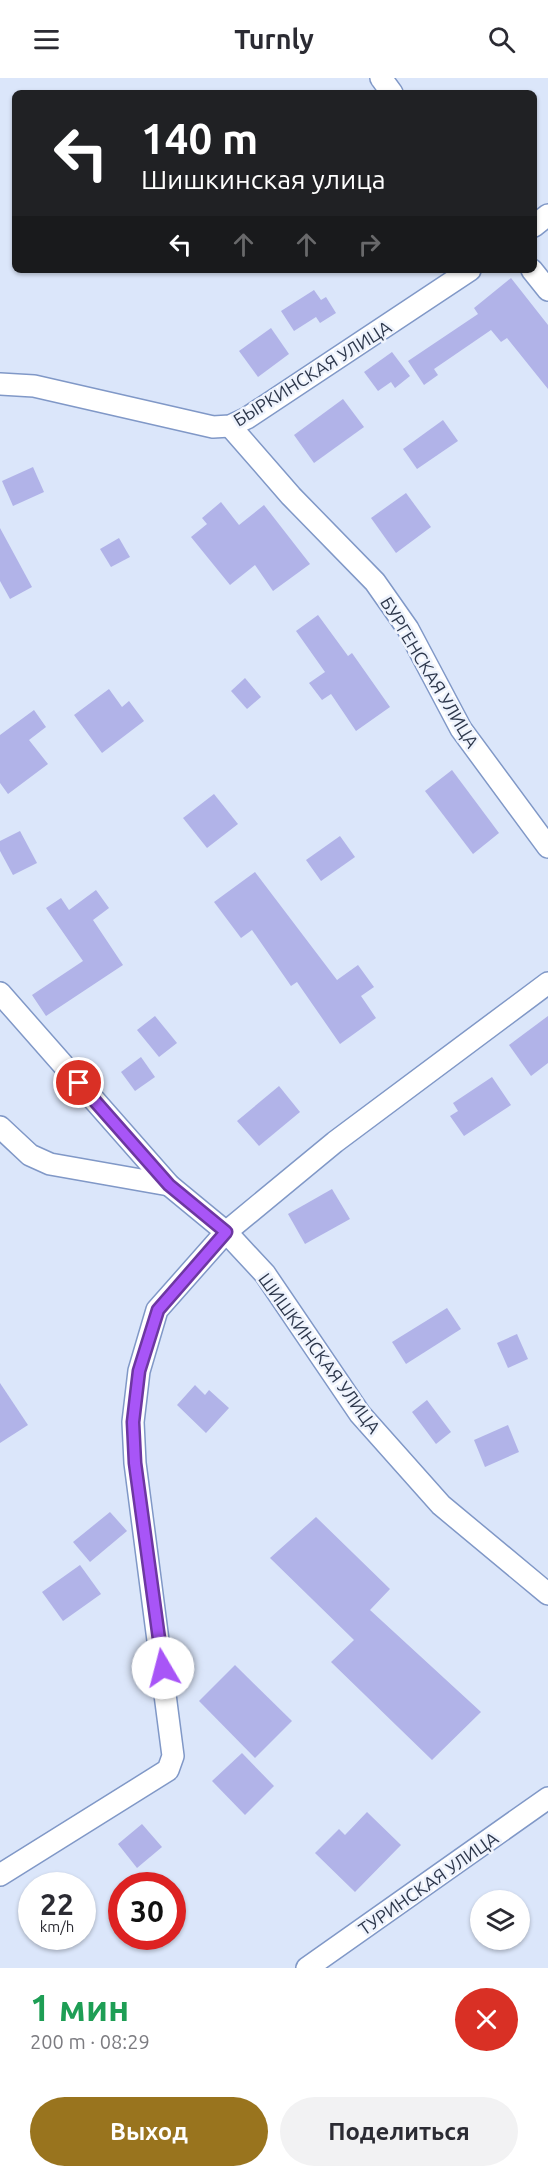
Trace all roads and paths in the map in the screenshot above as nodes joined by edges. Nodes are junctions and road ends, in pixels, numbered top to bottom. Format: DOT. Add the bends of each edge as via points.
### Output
graph roads {
  1 [pos="466,273"];
  2 [pos="534,273"];
  3 [pos="548,290"];
  4 [pos="0,384"];
  5 [pos="230,426"];
  6 [pos="548,848"];
  7 [pos="548,983"];
  8 [pos="0,993"];
  9 [pos="0,1127"];
  10 [pos="169,1185"];
  11 [pos="226,1232"];
  12 [pos="548,1594"];
  13 [pos="548,1798"];
  14 [pos="0,1875"];
  15 [pos="307,1968"];
  1 -- 5 [label="street, БЫРКИНСКАЯ УЛИЦА" via="248,418"];
  2 -- 3 [label="street"];
  4 -- 5 [label="street, БЫРКИНСКАЯ УЛИЦА" via="34,386 213,428"];
  5 -- 6 [label="street, БУРГЕНСКАЯ УЛИЦА" via="375,582 408,629 461,729"];
  7 -- 11 [label="street" via="335,1142"];
  8 -- 10 [label="street, ШИШКИНСКАЯ УЛИЦА"];
  9 -- 10 [label="street, ШИШКИНСКАЯ УЛИЦА" via="30,1155 50,1164"];
  10 -- 11 [label="street, ШИШКИНСКАЯ УЛИЦА"];
  11 -- 12 [label="street, ШИШКИНСКАЯ УЛИЦА" via="265,1274 367,1422 441,1505"];
  11 -- 14 [label="street" via="158,1310 139,1371 133,1422 173,1756 168,1770"];
  13 -- 15 [label="street, ТУРИНСКАЯ УЛИЦА"];
}
